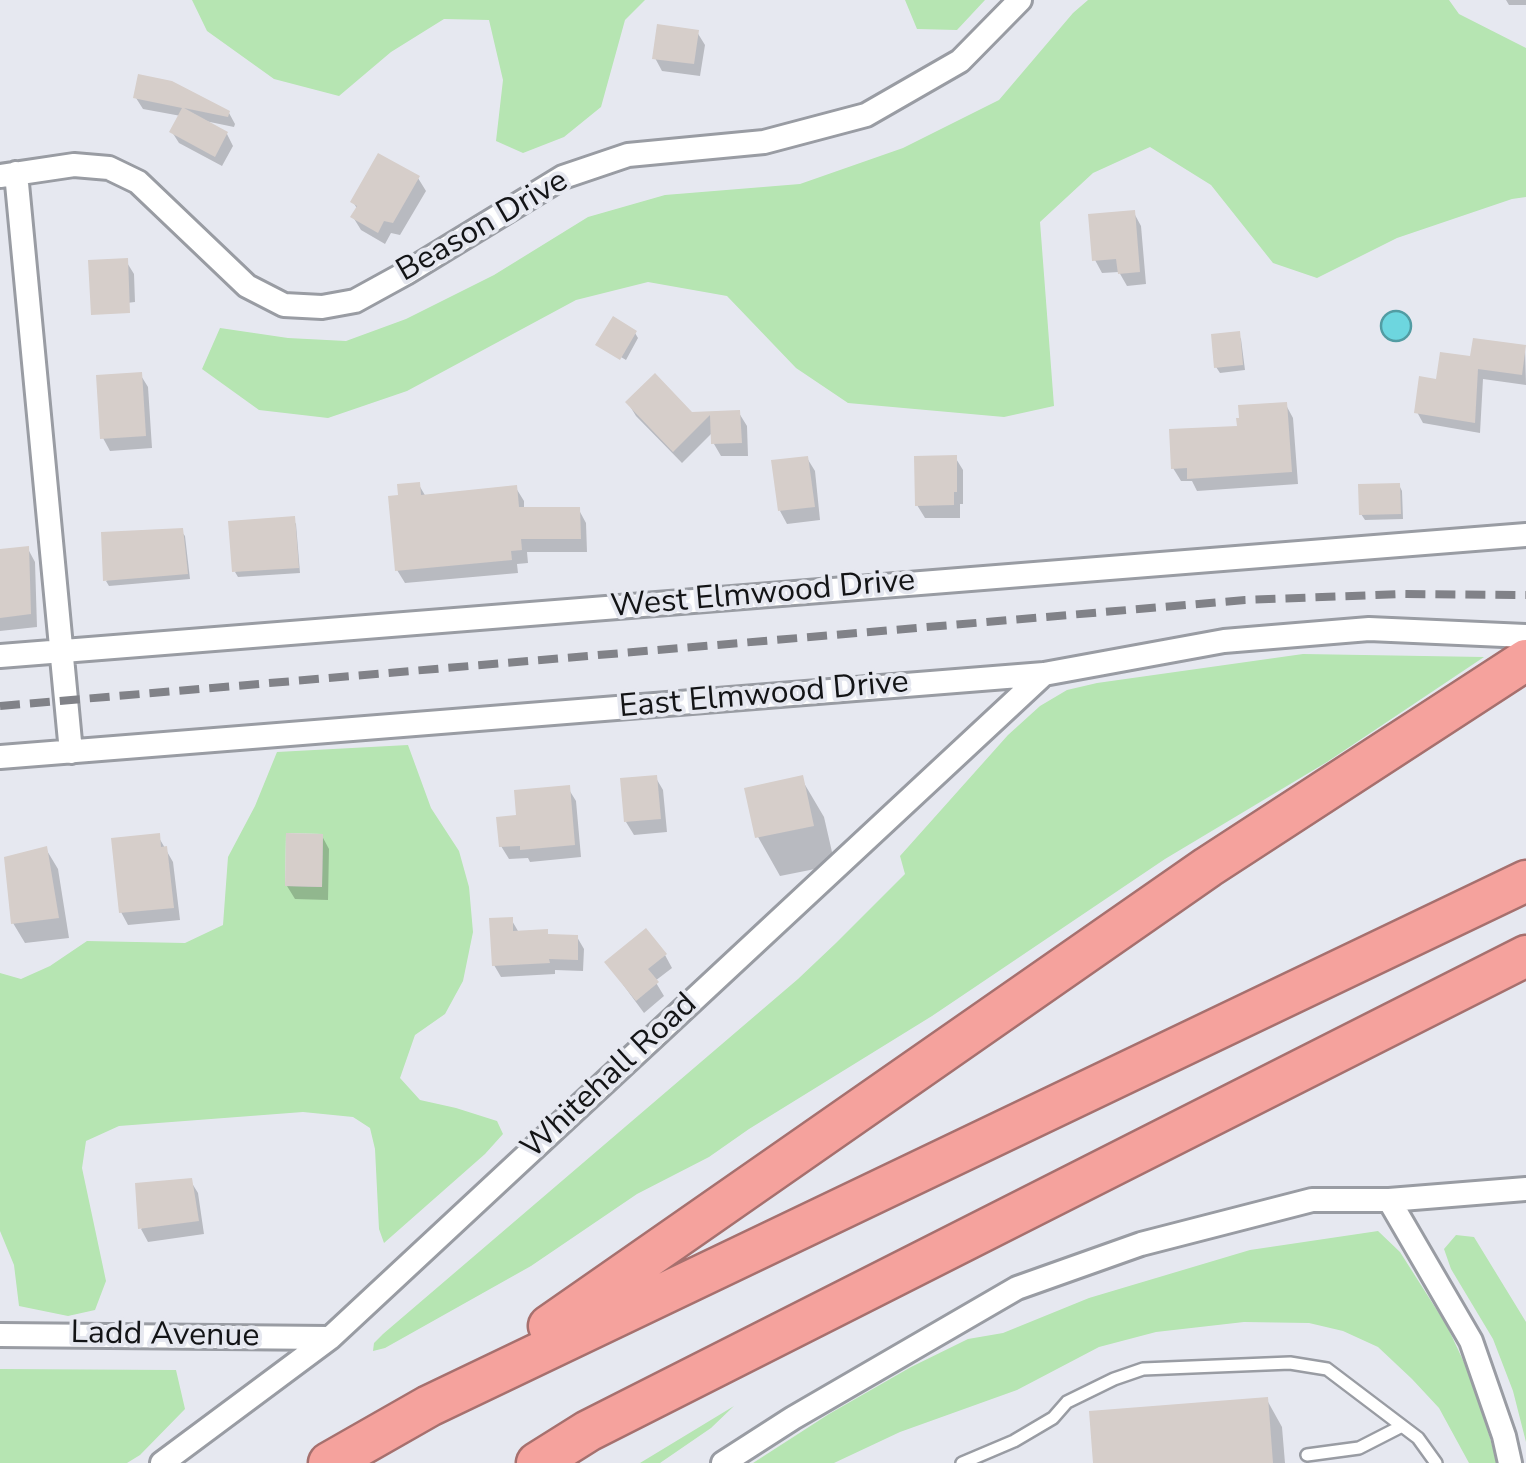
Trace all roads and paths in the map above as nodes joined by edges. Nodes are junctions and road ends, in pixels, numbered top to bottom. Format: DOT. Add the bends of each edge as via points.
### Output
graph roads {
  1 [pos="1020,0"];
  2 [pos="8,174"];
  3 [pos="1526,535"];
  4 [pos="1526,636"];
  5 [pos="62,650"];
  6 [pos="0,656"];
  7 [pos="1526,660"];
  8 [pos="1044,674"];
  9 [pos="71,752"];
  10 [pos="0,757"];
  11 [pos="1526,882"];
  12 [pos="1526,956"];
  13 [pos="1526,1189"];
  14 [pos="1390,1200"];
  15 [pos="0,1335"];
  16 [pos="330,1338"];
  17 [pos="429,1406"];
  18 [pos="1402,1426"];
  19 [pos="1307,1456"];
  20 [pos="162,1463"];
  21 [pos="328,1463"];
  22 [pos="537,1463"];
  23 [pos="723,1463"];
  24 [pos="962,1463"];
  25 [pos="1436,1463"];
  26 [pos="1510,1463"];
  1 -- 2 [label="street, Beason Drive" via="960,61 866,116 764,142 628,155 563,176 355,301 322,307 284,305 247,286 138,182 109,168 74,165"];
  2 -- 5 [label="street, Beason Drive"];
  3 -- 5 [label="street, West Elmwood Drive"];
  4 -- 8 [label="street, East Elmwood Drive" via="1369,629 1224,641"];
  5 -- 6 [label="street, West Elmwood Drive"];
  5 -- 9 [label="street, Beason Drive"];
  7 -- 17 [label="highway" via="1208,867"];
  8 -- 9 [label="street, East Elmwood Drive"];
  8 -- 16 [label="street, Whitehall Road"];
  9 -- 10 [label="street, East Elmwood Drive"];
  11 -- 17 [label="highway"];
  12 -- 22 [label="highway" via="588,1431"];
  13 -- 14 [label="street"];
  14 -- 23 [label="street" via="1312,1200 1141,1244 1017,1288"];
  14 -- 26 [label="street" via="1471,1341"];
  15 -- 16 [label="street, Ladd Avenue"];
  16 -- 20 [label="street, Whitehall Road"];
  17 -- 21 [label="highway"];
  18 -- 19 [label="lane" via="1359,1448"];
  18 -- 24 [label="lane" via="1327,1369 1290,1363 1143,1369 1067,1402 1040,1426"];
  18 -- 25 [label="lane"];
}
